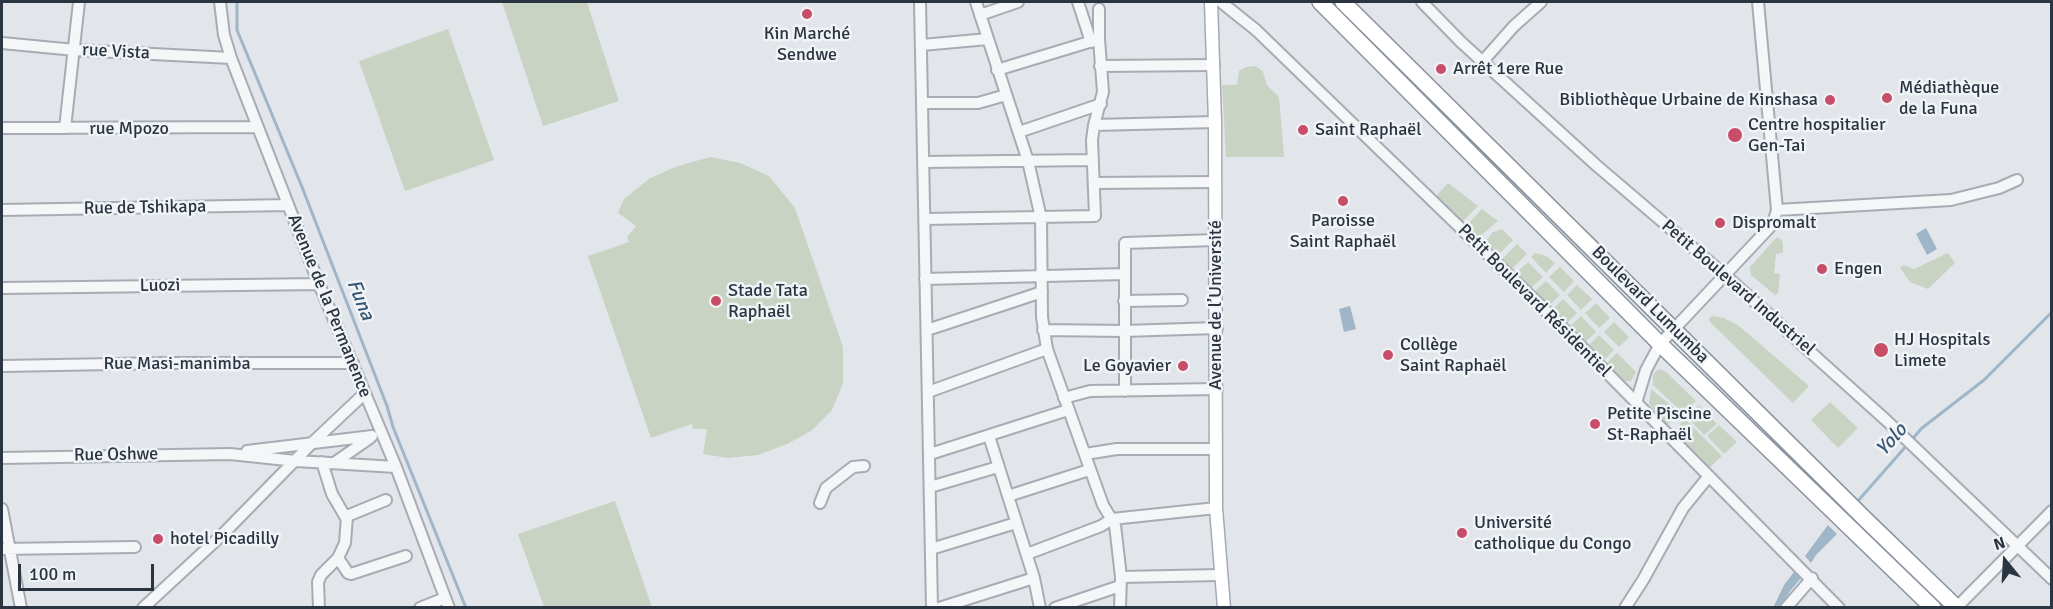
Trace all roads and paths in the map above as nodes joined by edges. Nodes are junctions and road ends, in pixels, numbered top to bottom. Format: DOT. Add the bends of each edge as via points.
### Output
graph roads {
  1 [pos="79,2"];
  2 [pos="220,2"];
  3 [pos="920,2"];
  4 [pos="976,2"];
  5 [pos="1018,2"];
  6 [pos="1078,2"];
  7 [pos="1211,2"];
  8 [pos="1221,2"];
  9 [pos="1320,2"];
  10 [pos="1343,2"];
  11 [pos="1422,2"];
  12 [pos="1541,2"];
  13 [pos="1758,2"];
  14 [pos="1099,9"];
  15 [pos="980,15"];
  16 [pos="988,39"];
  17 [pos="1095,41"];
  18 [pos="2,43"];
  19 [pos="922,45"];
  20 [pos="75,50"];
  21 [pos="231,58"];
  22 [pos="1483,61"];
  23 [pos="1214,65"];
  24 [pos="1100,66"];
  25 [pos="997,70"];
  26 [pos="1006,95"];
  27 [pos="922,104"];
  28 [pos="1101,104"];
  29 [pos="1215,122"];
  30 [pos="1094,124"];
  31 [pos="257,127"];
  32 [pos="2,128"];
  33 [pos="65,128"];
  34 [pos="1018,132"];
  35 [pos="1093,160"];
  36 [pos="1028,161"];
  37 [pos="924,162"];
  38 [pos="2017,180"];
  39 [pos="1215,182"];
  40 [pos="1094,183"];
  41 [pos="288,205"];
  42 [pos="2,210"];
  43 [pos="1777,210"];
  44 [pos="1041,218"];
  45 [pos="925,219"];
  46 [pos="1216,240"];
  47 [pos="1125,274"];
  48 [pos="1042,276"];
  49 [pos="1726,276"];
  50 [pos="926,279"];
  51 [pos="319,284"];
  52 [pos="2,288"];
  53 [pos="1042,292"];
  54 [pos="1182,300"];
  55 [pos="1124,301"];
  56 [pos="1217,328"];
  57 [pos="1674,329"];
  58 [pos="927,330"];
  59 [pos="1043,330"];
  60 [pos="1124,331"];
  61 [pos="1660,344"];
  62 [pos="1047,349"];
  63 [pos="353,363"];
  64 [pos="2,366"];
  65 [pos="1217,389"];
  66 [pos="1125,391"];
  67 [pos="928,392"];
  68 [pos="365,393"];
  69 [pos="1064,398"];
  70 [pos="1636,403"];
  71 [pos="1068,410"];
  72 [pos="376,434"];
  73 [pos="989,436"];
  74 [pos="313,442"];
  75 [pos="1216,449"];
  76 [pos="230,454"];
  77 [pos="930,454"];
  78 [pos="1085,454"];
  79 [pos="2,458"];
  80 [pos="296,461"];
  81 [pos="322,462"];
  82 [pos="334,463"];
  83 [pos="864,466"];
  84 [pos="396,467"];
  85 [pos="998,467"];
  86 [pos="1089,470"];
  87 [pos="1708,476"];
  88 [pos="930,487"];
  89 [pos="1008,496"];
  90 [pos="386,500"];
  91 [pos="820,503"];
  92 [pos="1216,508"];
  93 [pos="2,509"];
  94 [pos="2052,511"];
  95 [pos="346,518"];
  96 [pos="1112,519"];
  97 [pos="1016,523"];
  98 [pos="2017,546"];
  99 [pos="135,547"];
  100 [pos="5,549"];
  101 [pos="931,549"];
  102 [pos="1027,554"];
  103 [pos="406,556"];
  104 [pos="338,558"];
  105 [pos="1220,575"];
  106 [pos="1810,576"];
  107 [pos="1034,578"];
  108 [pos="2052,579"];
  109 [pos="1120,582"];
  110 [pos="447,603"];
  111 [pos="1956,607"];
  112 [pos="21,608"];
  113 [pos="143,608"];
  114 [pos="319,608"];
  115 [pos="420,608"];
  116 [pos="932,608"];
  117 [pos="939,608"];
  118 [pos="1040,608"];
  119 [pos="1055,608"];
  120 [pos="1120,608"];
  121 [pos="1224,608"];
  122 [pos="1625,608"];
  123 [pos="1786,608"];
  124 [pos="1839,608"];
  125 [pos="1933,608"];
  1 -- 20 [label="street"];
  2 -- 21 [label="street, Avenue de la Permanence"];
  3 -- 19 [label="street"];
  4 -- 15 [label="street"];
  5 -- 15 [label="street"];
  6 -- 17 [label="street"];
  7 -- 23 [label="main road, Avenue de l’Université"];
  8 -- 70 [label="street, Petit Boulevard Résidentiel" via="1256,30"];
  9 -- 61 [label="highway, Boulevard Lumumba"];
  10 -- 57 [label="highway, Boulevard Lumumba"];
  11 -- 22 [label="street, Petit Boulevard Industriel"];
  12 -- 22 [label="street"];
  13 -- 43 [label="street"];
  14 -- 17 [label="street"];
  15 -- 16 [label="street"];
  16 -- 19 [label="street"];
  16 -- 25 [label="street"];
  17 -- 24 [label="street"];
  17 -- 25 [label="street"];
  18 -- 20 [label="street, rue Vista"];
  19 -- 27 [label="street"];
  20 -- 21 [label="street, rue Vista"];
  20 -- 33 [label="street"];
  21 -- 31 [label="street, Avenue de la Permanence"];
  22 -- 49 [label="street, Petit Boulevard Industriel" via="1596,165"];
  23 -- 24 [label="street"];
  23 -- 29 [label="main road, Avenue de l’Université"];
  24 -- 28 [label="street"];
  25 -- 26 [label="street"];
  26 -- 27 [label="street" via="978,103"];
  26 -- 34 [label="street"];
  27 -- 37 [label="street"];
  28 -- 30 [label="street"];
  28 -- 34 [label="street"];
  29 -- 30 [label="street"];
  29 -- 39 [label="main road, Avenue de l’Université"];
  30 -- 35 [label="street"];
  31 -- 33 [label="street, rue Mpozo"];
  31 -- 41 [label="street, Avenue de la Permanence"];
  32 -- 33 [label="street, rue Mpozo"];
  34 -- 36 [label="street"];
  35 -- 36 [label="street"];
  35 -- 40 [label="street"];
  36 -- 37 [label="street"];
  36 -- 44 [label="street"];
  37 -- 45 [label="street"];
  38 -- 43 [label="street" via="1951,200"];
  39 -- 40 [label="street"];
  39 -- 46 [label="main road, Avenue de l’Université"];
  40 -- 44 [label="street" via="1095,216"];
  41 -- 42 [label="street, Rue de Tshikapa"];
  41 -- 51 [label="street, Avenue de la Permanence"];
  43 -- 49 [label="street" via="1769,228"];
  44 -- 45 [label="street"];
  44 -- 48 [label="street"];
  45 -- 50 [label="street"];
  46 -- 47 [label="street" via="1128,242 1123,246"];
  46 -- 56 [label="main road, Avenue de l’Université"];
  47 -- 48 [label="street"];
  47 -- 55 [label="street"];
  48 -- 50 [label="street"];
  48 -- 53 [label="street"];
  49 -- 57 [label="street"];
  49 -- 98 [label="street, Petit Boulevard Industriel" via="1887,421"];
  50 -- 58 [label="street"];
  51 -- 52 [label="street, Luozi"];
  51 -- 63 [label="street, Avenue de la Permanence"];
  53 -- 58 [label="street"];
  53 -- 59 [label="street"];
  54 -- 55 [label="street"];
  55 -- 60 [label="street"];
  56 -- 60 [label="street"];
  56 -- 65 [label="main road, Avenue de l’Université"];
  57 -- 61 [label="street"];
  57 -- 111 [label="highway, Boulevard Lumumba"];
  58 -- 67 [label="street"];
  59 -- 60 [label="street"];
  59 -- 62 [label="street"];
  60 -- 66 [label="street"];
  61 -- 70 [label="street"];
  61 -- 125 [label="highway, Boulevard Lumumba"];
  62 -- 67 [label="street"];
  62 -- 69 [label="street"];
  63 -- 64 [label="street, Rue Masi-manimba"];
  63 -- 68 [label="street, Avenue de la Permanence"];
  65 -- 66 [label="street"];
  65 -- 75 [label="main road, Avenue de l’Université"];
  66 -- 69 [label="street" via="1090,391"];
  67 -- 77 [label="street"];
  68 -- 72 [label="street, Avenue de la Permanence"];
  68 -- 74 [label="street"];
  69 -- 71 [label="street"];
  70 -- 87 [label="street, Petit Boulevard Résidentiel"];
  71 -- 73 [label="street"];
  71 -- 78 [label="street"];
  72 -- 74 [label="street"];
  72 -- 82 [label="street"];
  72 -- 84 [label="street, Avenue de la Permanence"];
  73 -- 77 [label="street"];
  73 -- 85 [label="street"];
  74 -- 76 [label="street"];
  74 -- 80 [label="street"];
  75 -- 78 [label="street" via="1118,449"];
  75 -- 92 [label="main road, Avenue de l’Université"];
  76 -- 79 [label="street, Rue Oshwe"];
  76 -- 80 [label="street"];
  77 -- 88 [label="street"];
  78 -- 86 [label="street"];
  80 -- 81 [label="street"];
  80 -- 113 [label="street"];
  81 -- 82 [label="street"];
  81 -- 95 [label="street" via="332,494"];
  82 -- 84 [label="street"];
  83 -- 91 [label="street" via="853,467 826,488"];
  84 -- 110 [label="street, Avenue de la Permanence"];
  85 -- 88 [label="street"];
  85 -- 89 [label="street"];
  86 -- 89 [label="street"];
  86 -- 96 [label="street" via="1102,505"];
  87 -- 106 [label="street, Petit Boulevard Résidentiel"];
  87 -- 122 [label="street" via="1683,508"];
  88 -- 101 [label="street"];
  89 -- 97 [label="street"];
  90 -- 95 [label="street"];
  92 -- 96 [label="street"];
  92 -- 105 [label="main road, Avenue de l’Université"];
  93 -- 100 [label="street"];
  94 -- 98 [label="street"];
  95 -- 104 [label="street" via="346,538"];
  96 -- 102 [label="street"];
  96 -- 109 [label="street"];
  97 -- 101 [label="street"];
  97 -- 102 [label="street"];
  98 -- 108 [label="street, Petit Boulevard Industriel"];
  98 -- 111 [label="street"];
  99 -- 100 [label="street"];
  100 -- 112 [label="street"];
  101 -- 116 [label="street"];
  102 -- 107 [label="street"];
  103 -- 104 [label="street" via="351,574"];
  104 -- 114 [label="street" via="318,582"];
  105 -- 109 [label="street"];
  105 -- 121 [label="main road, Avenue de l’Université"];
  106 -- 123 [label="street"];
  106 -- 124 [label="street, Petit Boulevard Résidentiel"];
  107 -- 117 [label="street"];
  107 -- 118 [label="street"];
  109 -- 119 [label="street"];
  109 -- 120 [label="street"];
  110 -- 115 [label="street"];
}
